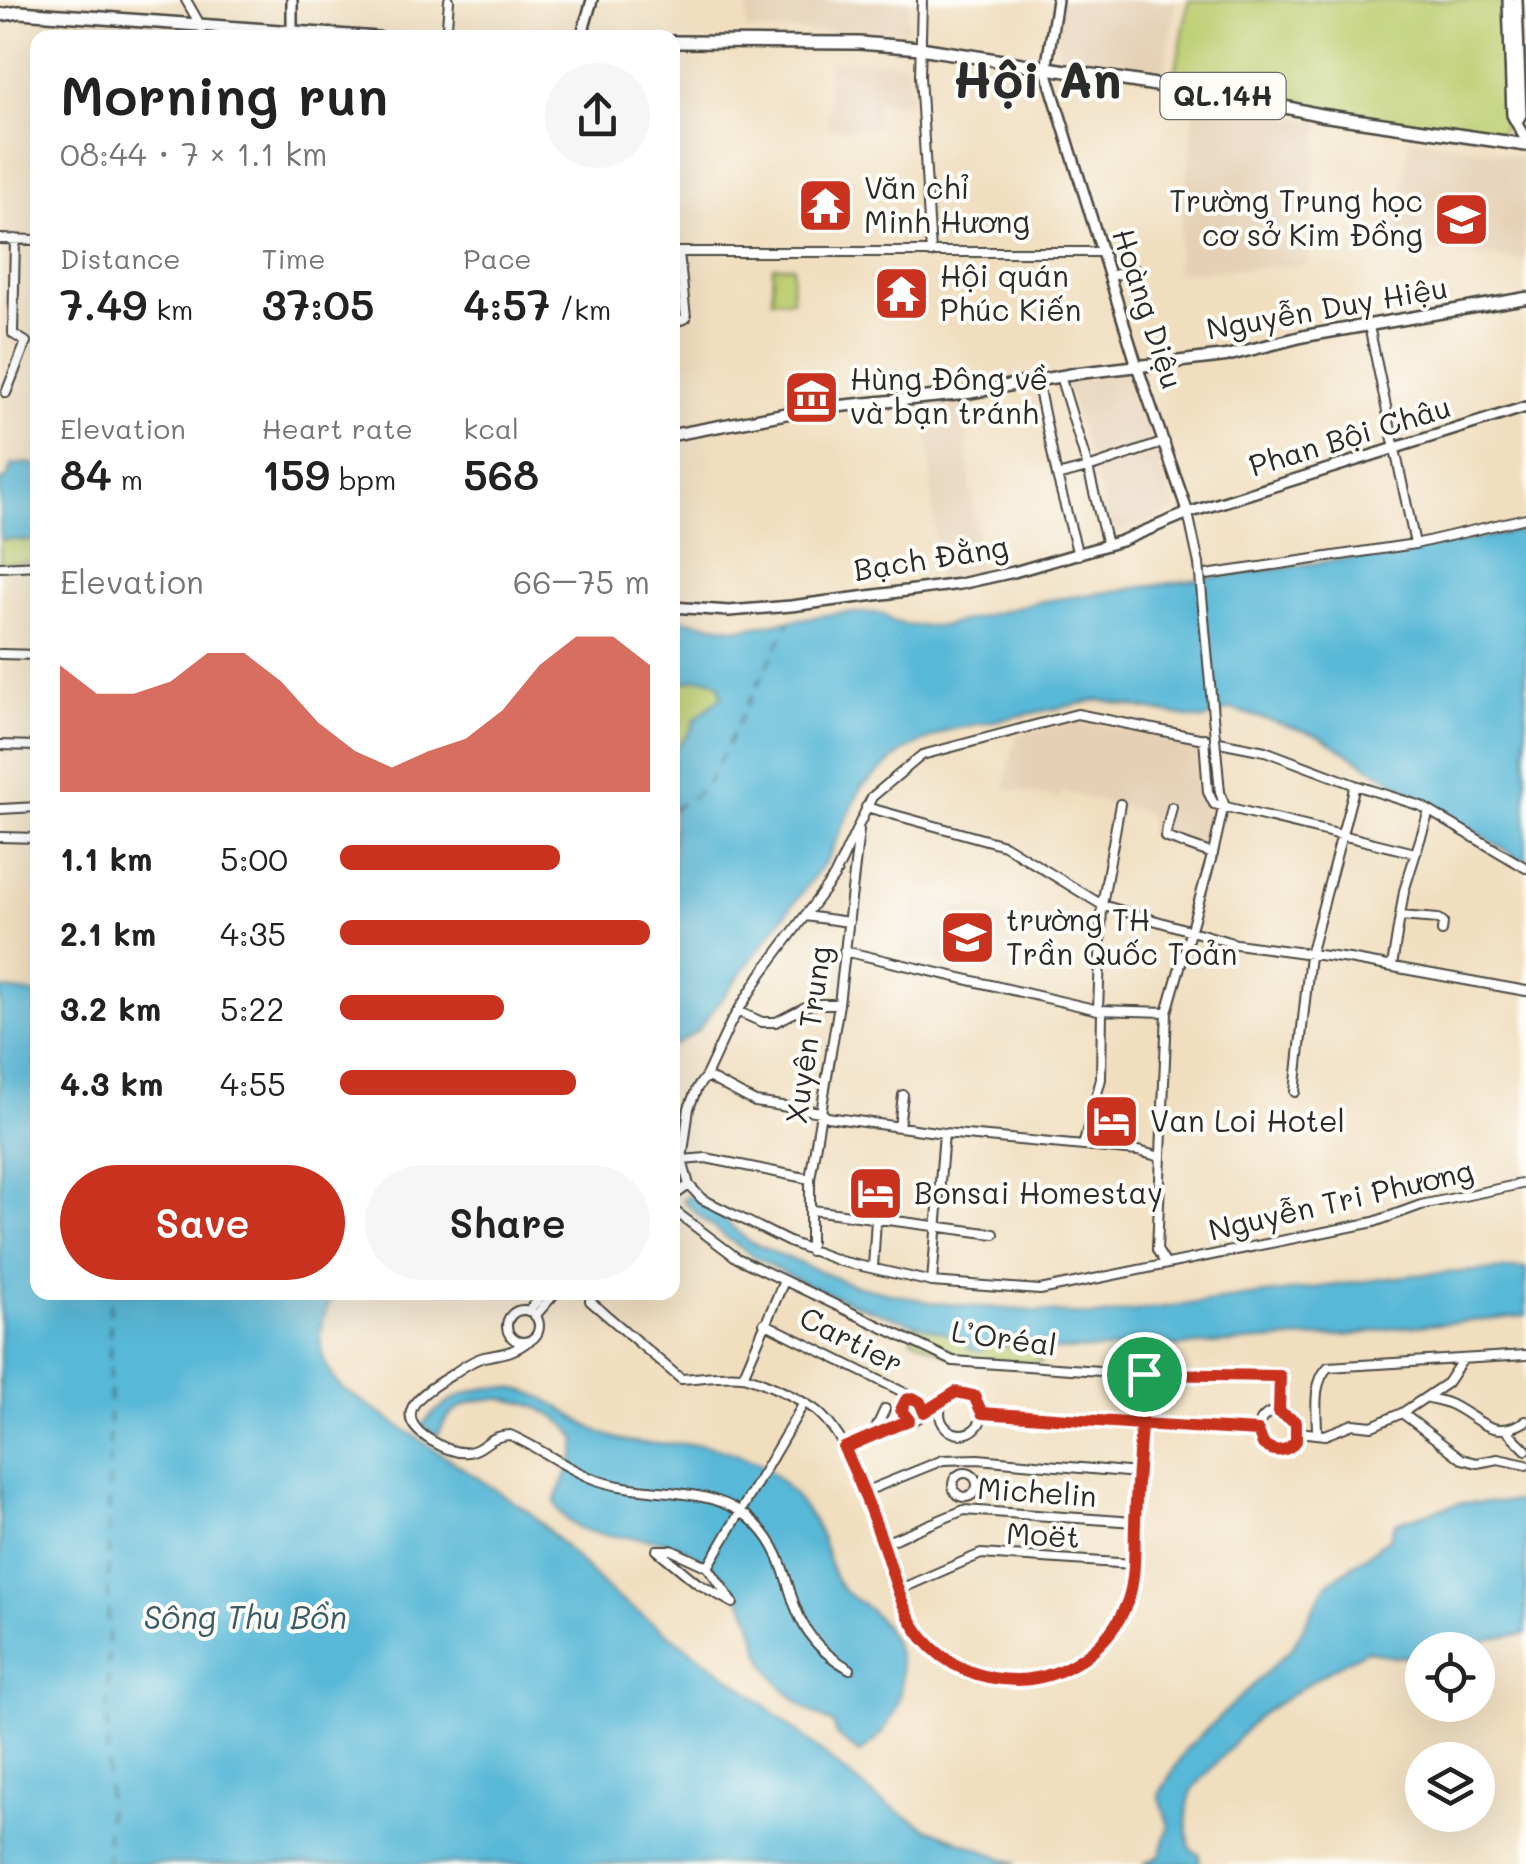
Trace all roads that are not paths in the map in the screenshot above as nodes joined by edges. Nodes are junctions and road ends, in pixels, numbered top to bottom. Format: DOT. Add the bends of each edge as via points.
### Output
graph roads {
  1 [pos="42,0"];
  2 [pos="186,0"];
  3 [pos="292,0"];
  4 [pos="448,0"];
  5 [pos="592,0"];
  6 [pos="922,0"];
  7 [pos="1057,0"];
  8 [pos="1512,3"];
  9 [pos="47,14"];
  10 [pos="0,15"];
  11 [pos="202,28"];
  12 [pos="224,30"];
  13 [pos="292,30"];
  14 [pos="446,30"];
  15 [pos="583,30"];
  16 [pos="680,42"];
  17 [pos="920,48"];
  18 [pos="1046,70"];
  19 [pos="1526,143"];
  20 [pos="0,239"];
  21 [pos="15,240"];
  22 [pos="30,240"];
  23 [pos="1102,252"];
  24 [pos="680,253"];
  25 [pos="931,253"];
  26 [pos="1136,270"];
  27 [pos="1110,276"];
  28 [pos="680,279"];
  29 [pos="1526,298"];
  30 [pos="680,320"];
  31 [pos="1368,326"];
  32 [pos="1136,366"];
  33 [pos="1060,376"];
  34 [pos="1037,380"];
  35 [pos="6,393"];
  36 [pos="1526,406"];
  37 [pos="680,433"];
  38 [pos="1165,442"];
  39 [pos="1393,451"];
  40 [pos="1088,468"];
  41 [pos="1056,476"];
  42 [pos="1188,513"];
  43 [pos="1526,518"];
  44 [pos="1416,544"];
  45 [pos="1107,546"];
  46 [pos="1078,555"];
  47 [pos="30,565"];
  48 [pos="0,567"];
  49 [pos="1206,575"];
  50 [pos="680,608"];
  51 [pos="0,654"];
  52 [pos="30,655"];
  53 [pos="1204,738"];
  54 [pos="0,745"];
  55 [pos="30,746"];
  56 [pos="1355,785"];
  57 [pos="1120,804"];
  58 [pos="1224,804"];
  59 [pos="30,807"];
  60 [pos="866,807"];
  61 [pos="1172,808"];
  62 [pos="0,809"];
  63 [pos="1429,811"];
  64 [pos="860,826"];
  65 [pos="1341,835"];
  66 [pos="0,837"];
  67 [pos="30,838"];
  68 [pos="1415,853"];
  69 [pos="1213,854"];
  70 [pos="1526,868"];
  71 [pos="1102,905"];
  72 [pos="804,916"];
  73 [pos="1400,916"];
  74 [pos="849,922"];
  75 [pos="1192,929"];
  76 [pos="1442,931"];
  77 [pos="844,952"];
  78 [pos="1310,955"];
  79 [pos="1392,966"];
  80 [pos="1526,990"];
  81 [pos="840,1004"];
  82 [pos="1100,1010"];
  83 [pos="739,1012"];
  84 [pos="1167,1012"];
  85 [pos="706,1076"];
  86 [pos="1295,1092"];
  87 [pos="904,1094"];
  88 [pos="822,1112"];
  89 [pos="899,1127"];
  90 [pos="944,1133"];
  91 [pos="1083,1146"];
  92 [pos="1161,1156"];
  93 [pos="682,1160"];
  94 [pos="810,1179"];
  95 [pos="687,1182"];
  96 [pos="680,1183"];
  97 [pos="1526,1183"];
  98 [pos="680,1189"];
  99 [pos="812,1210"];
  100 [pos="680,1216"];
  101 [pos="876,1219"];
  102 [pos="938,1225"];
  103 [pos="994,1234"];
  104 [pos="810,1250"];
  105 [pos="1165,1263"];
  106 [pos="873,1268"];
  107 [pos="784,1281"];
  108 [pos="932,1282"];
  109 [pos="540,1300"];
  110 [pos="547,1300"];
  111 [pos="590,1300"];
  112 [pos="532,1314"];
  113 [pos="764,1323"];
  114 [pos="526,1342"];
  115 [pos="1526,1355"];
  116 [pos="1463,1359"];
  117 [pos="1144,1374"];
  118 [pos="743,1376"];
  119 [pos="1429,1398"];
  120 [pos="917,1400"];
  121 [pos="804,1403"];
  122 [pos="941,1404"];
  123 [pos="885,1409"];
  124 [pos="924,1412"];
  125 [pos="1279,1412"];
  126 [pos="982,1413"];
  127 [pos="1402,1414"];
  128 [pos="909,1420"];
  129 [pos="1526,1421"];
  130 [pos="1141,1424"];
  131 [pos="1504,1429"];
  132 [pos="1258,1431"];
  133 [pos="1298,1432"];
  134 [pos="1318,1433"];
  135 [pos="871,1438"];
  136 [pos="844,1448"];
  137 [pos="1526,1450"];
  138 [pos="1526,1464"];
  139 [pos="1138,1474"];
  140 [pos="864,1492"];
  141 [pos="740,1512"];
  142 [pos="1135,1522"];
  143 [pos="882,1544"];
  144 [pos="1134,1564"];
  145 [pos="708,1567"];
  146 [pos="898,1590"];
  147 [pos="850,1669"];
  1 -- 9 [label="street"];
  2 -- 11 [label="street"];
  3 -- 13 [label="street"];
  4 -- 14 [label="street"];
  5 -- 15 [label="street"];
  6 -- 17 [label="street"];
  7 -- 18 [label="street"];
  8 -- 19 [label="street" via="1518,120"];
  9 -- 10 [label="main road"];
  9 -- 11 [label="main road"];
  11 -- 12 [label="main road"];
  16 -- 17 [label="main road, QL.14H"];
  17 -- 18 [label="main road, QL.14H"];
  17 -- 25 [label="street"];
  18 -- 19 [label="main road, QL.14H"];
  18 -- 23 [label="street, Hoàng Diệu"];
  20 -- 21 [label="street"];
  21 -- 22 [label="street"];
  21 -- 35 [label="street" via="13,334 26,342"];
  23 -- 25 [label="street"];
  23 -- 27 [label="street, Hoàng Diệu"];
  24 -- 25 [label="street"];
  26 -- 27 [label="street"];
  27 -- 32 [label="street, Hoàng Diệu"];
  28 -- 30 [label="street" via="686,318"];
  29 -- 31 [label="main road, Nguyễn Duy Hiệu"];
  31 -- 32 [label="main road, Nguyễn Duy Hiệu" via="1226,356"];
  31 -- 39 [label="street"];
  32 -- 33 [label="main road, Nguyễn Duy Hiệu"];
  32 -- 38 [label="street, Hoàng Diệu"];
  33 -- 34 [label="main road, Nguyễn Duy Hiệu"];
  33 -- 40 [label="street"];
  34 -- 37 [label="main road, Nguyễn Duy Hiệu"];
  34 -- 41 [label="street"];
  36 -- 39 [label="street, Phan Bội Châu"];
  38 -- 40 [label="street"];
  38 -- 42 [label="street, Hoàng Diệu"];
  39 -- 42 [label="street, Phan Bội Châu"];
  39 -- 44 [label="street"];
  40 -- 41 [label="street"];
  40 -- 45 [label="street"];
  41 -- 46 [label="street"];
  42 -- 45 [label="street, Bạch Đằng"];
  42 -- 58 [label="street, Hoàng Diệu, bridge"];
  43 -- 44 [label="street"];
  44 -- 49 [label="street"];
  45 -- 46 [label="street, Bạch Đằng"];
  46 -- 50 [label="street, Bạch Đằng" via="936,588 729,611"];
  47 -- 48 [label="street"];
  51 -- 52 [label="street"];
  53 -- 56 [label="street" via="1266,751"];
  53 -- 58 [label="street" via="1210,799"];
  53 -- 60 [label="street" via="1066,715 922,755"];
  54 -- 55 [label="street"];
  56 -- 63 [label="street"];
  56 -- 65 [label="street"];
  57 -- 71 [label="street"];
  58 -- 65 [label="street"];
  58 -- 69 [label="street"];
  59 -- 62 [label="street"];
  60 -- 64 [label="street"];
  60 -- 71 [label="street" via="1004,845"];
  61 -- 69 [label="street" via="1166,837"];
  63 -- 68 [label="street"];
  63 -- 70 [label="street"];
  64 -- 72 [label="street"];
  64 -- 74 [label="street, Xuyên Trung"];
  65 -- 68 [label="street"];
  65 -- 78 [label="street"];
  66 -- 67 [label="street"];
  68 -- 73 [label="street"];
  69 -- 75 [label="street"];
  71 -- 75 [label="street"];
  71 -- 82 [label="street"];
  72 -- 74 [label="street"];
  72 -- 83 [label="street"];
  73 -- 76 [label="street" via="1438,919"];
  73 -- 79 [label="street"];
  74 -- 77 [label="street, Xuyên Trung"];
  75 -- 78 [label="street" via="1236,944"];
  75 -- 84 [label="street"];
  77 -- 81 [label="street, Xuyên Trung"];
  77 -- 82 [label="street"];
  78 -- 79 [label="street"];
  78 -- 86 [label="street"];
  79 -- 80 [label="street"];
  81 -- 83 [label="street" via="811,1004 776,1022"];
  81 -- 88 [label="street, Xuyên Trung"];
  82 -- 84 [label="street"];
  82 -- 91 [label="street" via="1101,1079"];
  83 -- 85 [label="street"];
  84 -- 92 [label="street"];
  85 -- 88 [label="street" via="755,1102"];
  85 -- 93 [label="street" via="689,1108"];
  87 -- 89 [label="street"];
  88 -- 89 [label="street"];
  88 -- 94 [label="street, Xuyên Trung"];
  89 -- 90 [label="street"];
  90 -- 91 [label="street"];
  90 -- 102 [label="street"];
  91 -- 92 [label="street"];
  92 -- 105 [label="street" via="1157,1250"];
  93 -- 94 [label="street" via="706,1158"];
  93 -- 95 [label="street"];
  94 -- 99 [label="street, Xuyên Trung"];
  95 -- 96 [label="street"];
  95 -- 98 [label="street"];
  95 -- 104 [label="street, Nguyễn Tri Phương" via="702,1199"];
  97 -- 105 [label="street, Nguyễn Tri Phương" via="1374,1222"];
  99 -- 101 [label="street"];
  99 -- 104 [label="street, Xuyên Trung"];
  100 -- 107 [label="street, L’Oréal" via="737,1258"];
  101 -- 102 [label="street"];
  101 -- 106 [label="street"];
  102 -- 103 [label="street"];
  102 -- 108 [label="street"];
  104 -- 106 [label="street, Nguyễn Tri Phương"];
  105 -- 108 [label="street, Nguyễn Tri Phương" via="1040,1290"];
  106 -- 108 [label="street, Nguyễn Tri Phương"];
  107 -- 113 [label="street"];
  107 -- 117 [label="street, L’Oréal" via="953,1361"];
  109 -- 112 [label="street"];
  110 -- 112 [label="street"];
  111 -- 118 [label="street" via="681,1380"];
  112 -- 114 [label="street" via="538,1332"];
  112 -- 114 [label="street" via="517,1311 507,1323 511,1338"];
  113 -- 118 [label="street"];
  113 -- 120 [label="street, Cartier"];
  114 -- 141 [label="street" via="512,1354 482,1358 419,1396 412,1425 465,1453 510,1435 601,1482 693,1493"];
  115 -- 116 [label="street"];
  116 -- 119 [label="street"];
  116 -- 134 [label="street" via="1328,1367 1317,1388"];
  117 -- 125 [label="street, L’Oréal" via="1280,1376"];
  117 -- 130 [label="street"];
  118 -- 121 [label="street"];
  119 -- 127 [label="street"];
  119 -- 131 [label="street"];
  120 -- 124 [label="street"];
  120 -- 128 [label="street" via="901,1406"];
  121 -- 136 [label="street"];
  121 -- 141 [label="street"];
  122 -- 124 [label="street"];
  122 -- 126 [label="street" via="968,1392"];
  122 -- 126 [label="street" via="940,1420 954,1433 974,1430"];
  123 -- 135 [label="street"];
  124 -- 128 [label="street"];
  125 -- 132 [label="street" via="1266,1415"];
  125 -- 133 [label="street" via="1292,1416"];
  126 -- 130 [label="street"];
  127 -- 134 [label="street" via="1372,1426"];
  127 -- 138 [label="street" via="1462,1459"];
  128 -- 135 [label="street"];
  129 -- 131 [label="street"];
  130 -- 132 [label="street"];
  130 -- 139 [label="street"];
  131 -- 137 [label="street"];
  132 -- 133 [label="street" via="1263,1444 1280,1451 1292,1446"];
  133 -- 134 [label="street"];
  135 -- 136 [label="street"];
  136 -- 140 [label="street"];
  139 -- 140 [label="street" via="943,1460"];
  139 -- 142 [label="street"];
  140 -- 143 [label="street"];
  141 -- 145 [label="street"];
  141 -- 147 [label="street" via="770,1543 803,1626"];
  142 -- 143 [label="street, Michelin" via="964,1510"];
  142 -- 144 [label="street"];
  143 -- 146 [label="street"];
  144 -- 146 [label="street, Moët" via="981,1554"];
  144 -- 146 [label="street" via="1129,1597 1109,1636 1081,1660 1030,1680 999,1680 945,1659 903,1610"];
  145 -- 145 [label="street" via="734,1603 658,1550 671,1550"];
}
